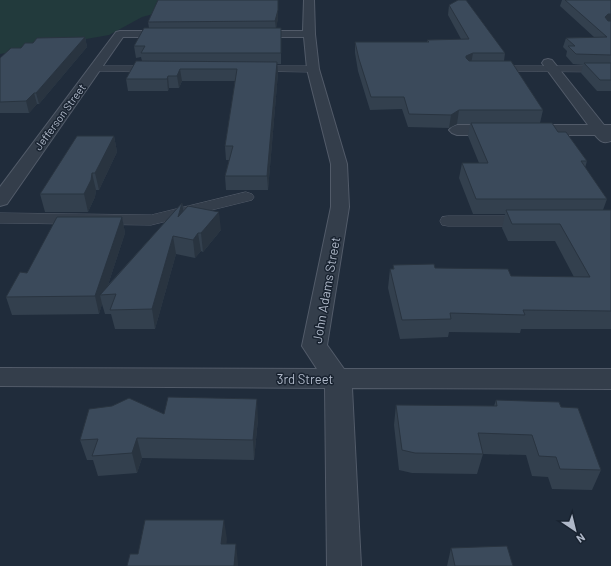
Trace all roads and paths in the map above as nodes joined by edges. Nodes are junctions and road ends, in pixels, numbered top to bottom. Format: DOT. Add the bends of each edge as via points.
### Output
graph roads {
  1 [pos="309,0"];
  2 [pos="183,34"];
  3 [pos="238,34"];
  4 [pos="309,34"];
  5 [pos="550,66"];
  6 [pos="314,68"];
  7 [pos="94,69"];
  8 [pos="164,69"];
  9 [pos="243,69"];
  10 [pos="478,69"];
  11 [pos="611,69"];
  12 [pos="457,130"];
  13 [pos="606,130"];
  14 [pos="611,144"];
  15 [pos="246,197"];
  16 [pos="0,200"];
  17 [pos="0,218"];
  18 [pos="448,221"];
  19 [pos="549,221"];
  20 [pos="0,377"];
  21 [pos="338,379"];
  22 [pos="611,379"];
  23 [pos="344,566"];
  1 -- 4 [label="street, John Adams Street"];
  2 -- 7 [label="street, Jefferson Street" via="120,34"];
  3 -- 4 [label="street"];
  4 -- 6 [label="street, John Adams Street"];
  5 -- 10 [label="lane"];
  5 -- 11 [label="lane"];
  5 -- 13 [label="street"];
  6 -- 9 [label="lane"];
  6 -- 21 [label="street, John Adams Street" via="339,164 340,207 314,346"];
  7 -- 8 [label="lane"];
  7 -- 16 [label="street, Jefferson Street"];
  12 -- 13 [label="street"];
  13 -- 14 [label="street"];
  15 -- 17 [label="lane" via="151,220"];
  18 -- 19 [label="lane"];
  20 -- 21 [label="street, 3rd Street"];
  21 -- 22 [label="street, 3rd Street"];
  21 -- 23 [label="street"];
}
